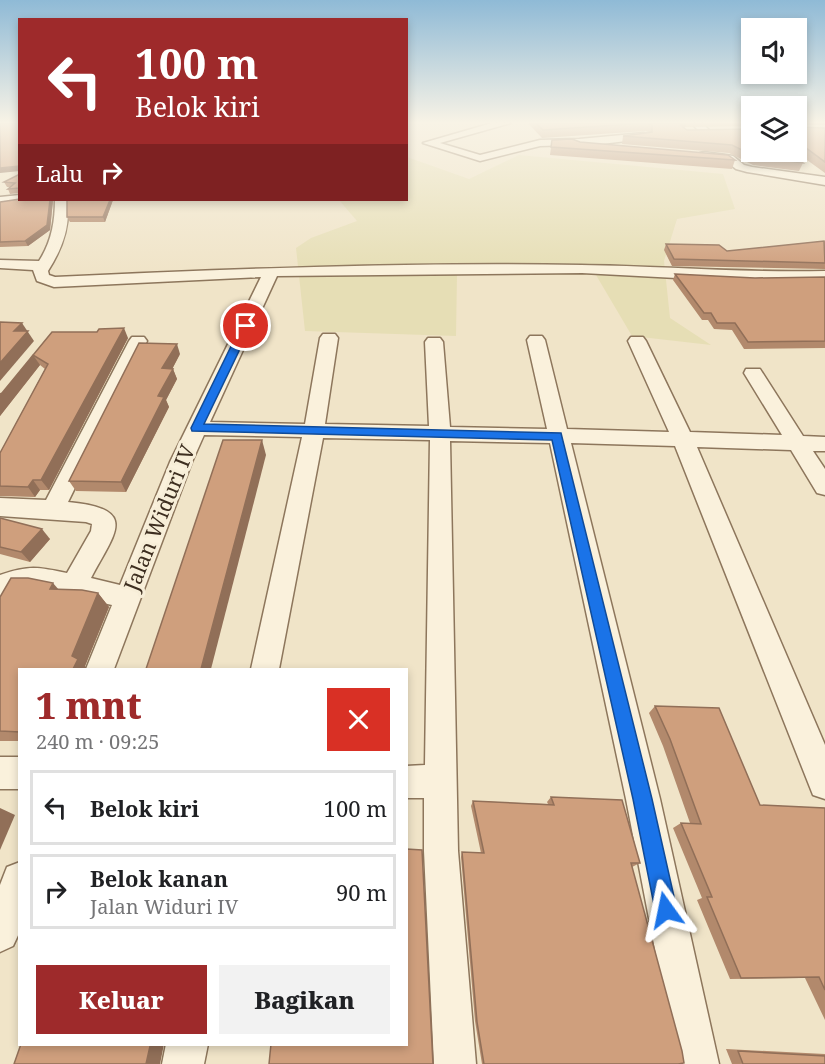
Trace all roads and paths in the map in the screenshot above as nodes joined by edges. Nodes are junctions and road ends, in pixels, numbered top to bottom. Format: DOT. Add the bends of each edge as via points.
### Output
graph roads {
  1 [pos="769,173"];
  2 [pos="824,181"];
  3 [pos="18,199"];
  4 [pos="0,201"];
  5 [pos="61,201"];
  6 [pos="0,264"];
  7 [pos="42,266"];
  8 [pos="272,272"];
  9 [pos="825,276"];
  10 [pos="329,338"];
  11 [pos="536,340"];
  12 [pos="138,341"];
  13 [pos="637,341"];
  14 [pos="434,342"];
  15 [pos="753,373"];
  16 [pos="196,428"];
  17 [pos="314,431"];
  18 [pos="440,434"];
  19 [pos="557,436"];
  20 [pos="683,439"];
  21 [pos="797,443"];
  22 [pos="825,444"];
  23 [pos="825,487"];
  24 [pos="0,507"];
  25 [pos="52,510"];
  26 [pos="74,585"];
  27 [pos="0,586"];
  28 [pos="128,598"];
  29 [pos="100,668"];
  30 [pos="265,668"];
  31 [pos="0,773"];
  32 [pos="18,773"];
  33 [pos="441,781"];
  34 [pos="408,782"];
  35 [pos="825,783"];
  36 [pos="18,885"];
  37 [pos="0,933"];
  38 [pos="187,1046"];
  39 [pos="183,1064"];
  40 [pos="455,1064"];
  41 [pos="698,1064"];
  1 -- 2 [label="street"];
  3 -- 4 [label="street"];
  5 -- 7 [label="street" via="62,219 53,251"];
  6 -- 7 [label="street"];
  7 -- 8 [label="street" via="42,278 62,283"];
  8 -- 9 [label="street" via="572,269"];
  8 -- 16 [label="street, Jalan Widuri IV"];
  10 -- 17 [label="street"];
  11 -- 19 [label="street"];
  12 -- 25 [label="street"];
  13 -- 20 [label="street"];
  14 -- 18 [label="street"];
  15 -- 21 [label="street"];
  16 -- 17 [label="street"];
  16 -- 28 [label="street, Jalan Widuri IV"];
  17 -- 18 [label="street"];
  17 -- 30 [label="street"];
  18 -- 19 [label="street"];
  18 -- 33 [label="street"];
  19 -- 20 [label="street"];
  19 -- 41 [label="street" via="643,799"];
  20 -- 21 [label="street"];
  20 -- 35 [label="street"];
  21 -- 22 [label="street"];
  21 -- 23 [label="street"];
  24 -- 25 [label="street"];
  25 -- 26 [label="street" via="99,514 104,520 103,532"];
  26 -- 27 [label="street" via="23,578"];
  26 -- 28 [label="street"];
  28 -- 29 [label="street, Jalan Widuri IV"];
  31 -- 32 [label="street"];
  33 -- 34 [label="street"];
  33 -- 40 [label="street" via="441,851"];
  36 -- 37 [label="street"];
  38 -- 39 [label="street"];
}
